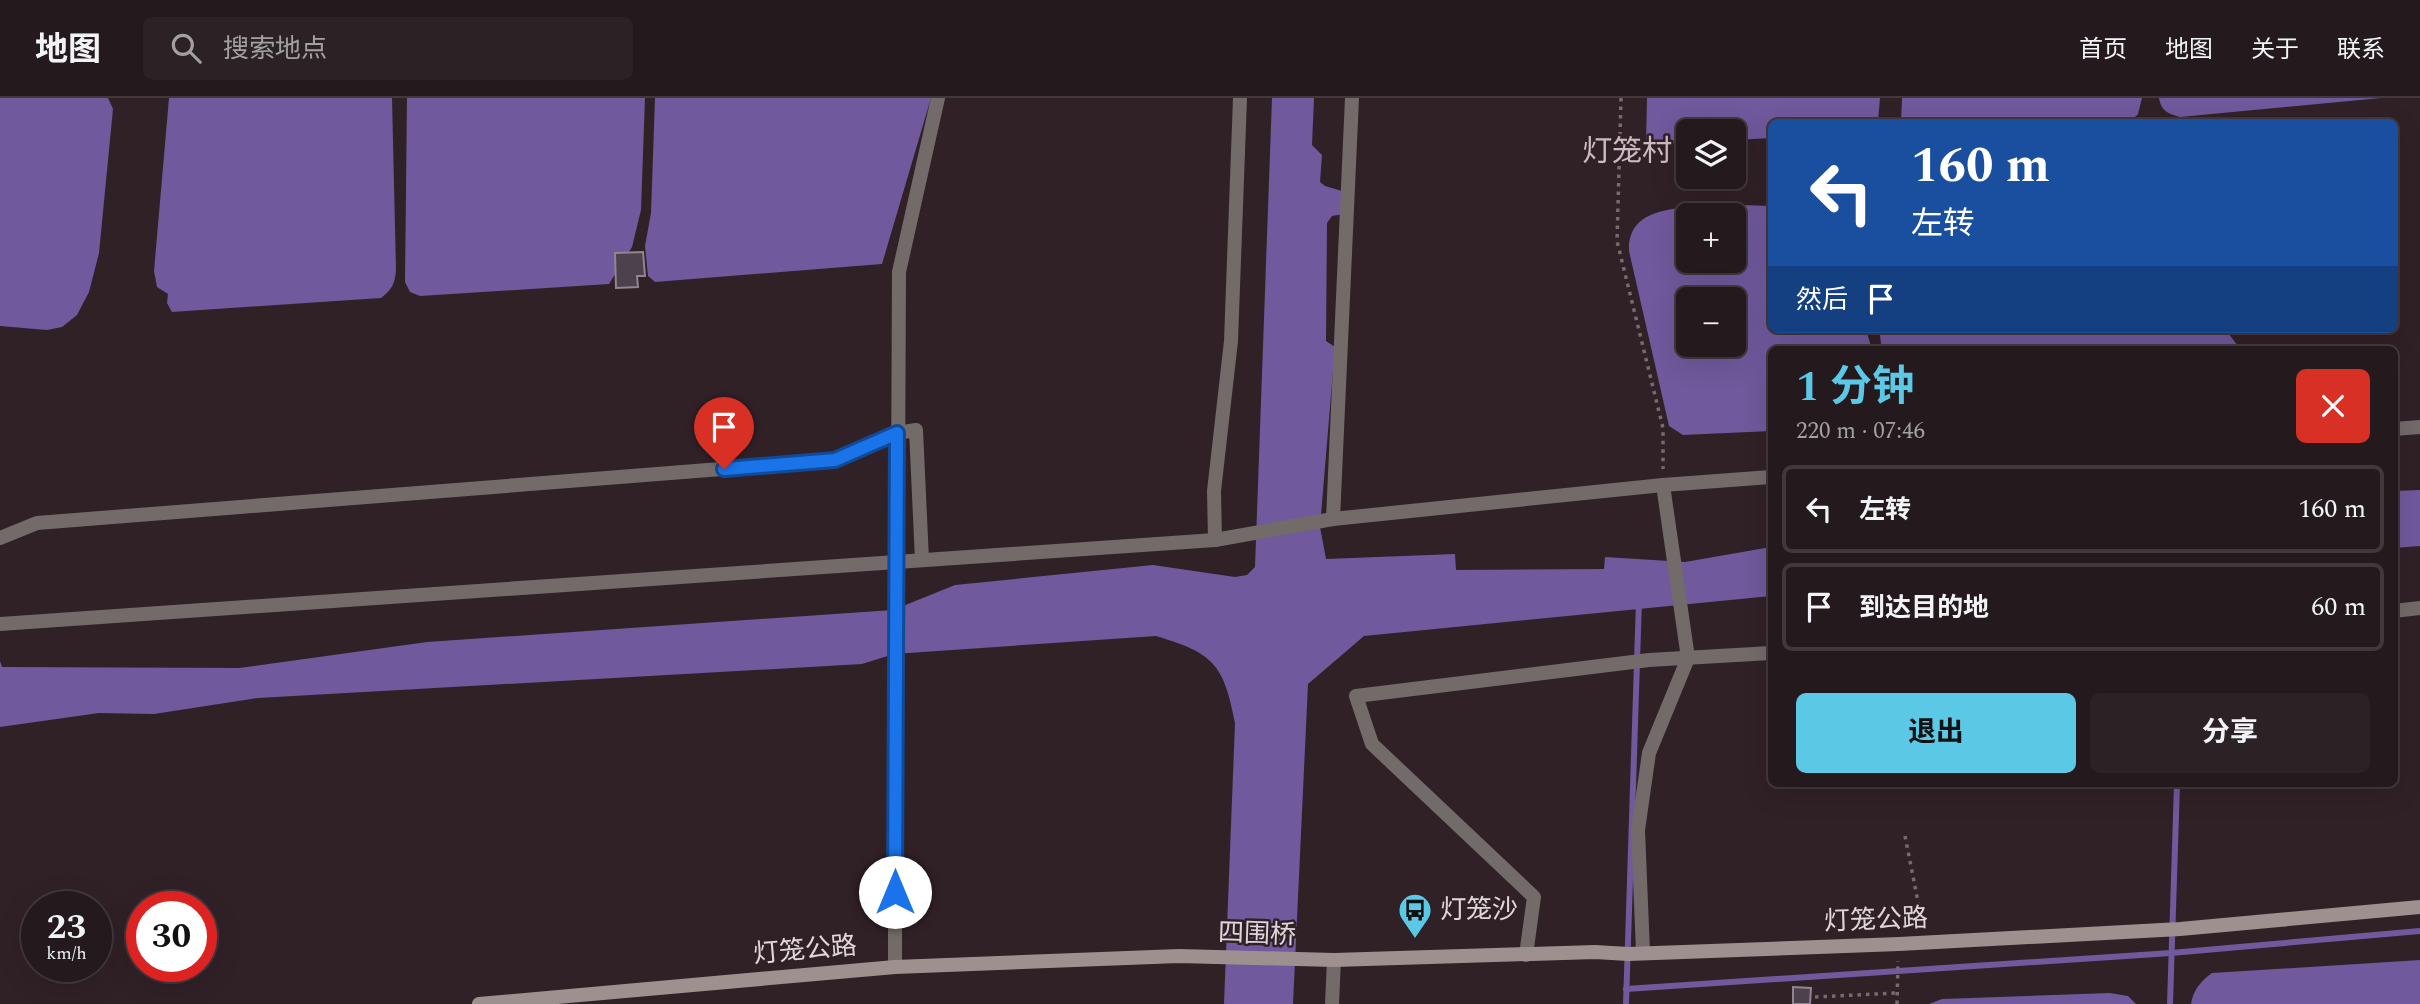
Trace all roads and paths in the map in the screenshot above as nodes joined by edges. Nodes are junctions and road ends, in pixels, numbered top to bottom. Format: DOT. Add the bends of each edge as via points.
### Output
graph roads {
  1 [pos="939,98"];
  2 [pos="1240,98"];
  3 [pos="1352,98"];
  4 [pos="1621,98"];
  5 [pos="2420,427"];
  6 [pos="2398,429"];
  7 [pos="897,433"];
  8 [pos="1768,477"];
  9 [pos="1664,485"];
  10 [pos="1333,519"];
  11 [pos="0,538"];
  12 [pos="1215,540"];
  13 [pos="922,560"];
  14 [pos="2420,608"];
  15 [pos="2398,611"];
  16 [pos="0,624"];
  17 [pos="1768,653"];
  18 [pos="1688,658"];
  19 [pos="1905,836"];
  20 [pos="2420,907"];
  21 [pos="1926,942"];
  22 [pos="1635,953"];
  23 [pos="1526,955"];
  24 [pos="1179,956"];
  25 [pos="1899,957"];
  26 [pos="1334,960"];
  27 [pos="895,967"];
  28 [pos="1897,993"];
  29 [pos="1815,997"];
  30 [pos="479,1004"];
  31 [pos="1332,1004"];
  32 [pos="1897,1004"];
  1 -- 7 [label="street" via="899,272"];
  2 -- 12 [label="street" via="1231,341 1214,491"];
  3 -- 10 [label="street"];
  4 -- 9 [label="path" via="1617,241 1663,428"];
  5 -- 6 [label="street"];
  7 -- 11 [label="street" via="835,460 37,523"];
  7 -- 13 [label="street" via="916,430"];
  7 -- 27 [label="street, bridge"];
  8 -- 9 [label="street"];
  9 -- 10 [label="street"];
  9 -- 18 [label="street"];
  10 -- 12 [label="street"];
  12 -- 13 [label="street"];
  13 -- 16 [label="street"];
  14 -- 15 [label="street"];
  17 -- 18 [label="street"];
  18 -- 22 [label="street" via="1649,753 1637,830"];
  18 -- 23 [label="street" via="1356,696 1372,744 1534,897"];
  19 -- 21 [label="path"];
  20 -- 21 [label="street, 灯笼公路" via="2180,929"];
  21 -- 22 [label="street, 灯笼公路"];
  22 -- 23 [label="street, 灯笼公路"];
  23 -- 26 [label="street, 灯笼公路"];
  24 -- 26 [label="street, 四围桥"];
  24 -- 27 [label="street, 灯笼公路"];
  25 -- 28 [label="path"];
  26 -- 31 [label="street"];
  27 -- 30 [label="street, 灯笼公路"];
  28 -- 29 [label="path"];
  28 -- 32 [label="path"];
}
